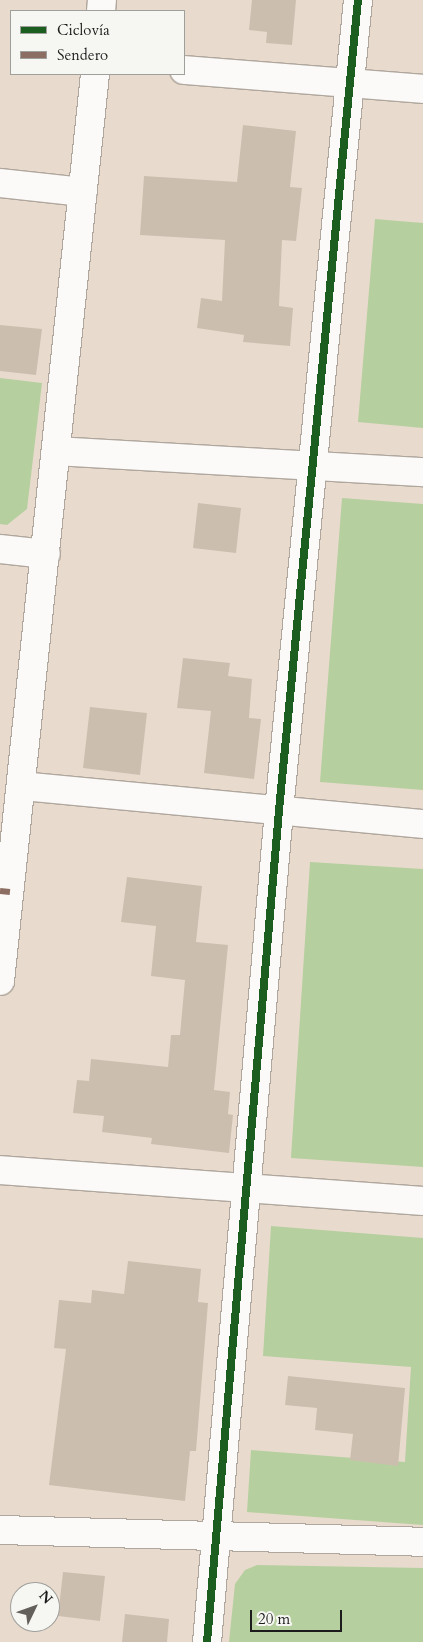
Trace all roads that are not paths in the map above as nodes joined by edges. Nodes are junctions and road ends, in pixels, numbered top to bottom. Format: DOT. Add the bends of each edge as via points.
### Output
graph roads {
  1 [pos="358,0"];
  2 [pos="185,70"];
  3 [pos="95,75"];
  4 [pos="350,83"];
  5 [pos="423,89"];
  6 [pos="0,183"];
  7 [pos="83,192"];
  8 [pos="56,451"];
  9 [pos="312,464"];
  10 [pos="423,472"];
  11 [pos="0,549"];
  12 [pos="46,554"];
  13 [pos="21,786"];
  14 [pos="279,810"];
  15 [pos="423,824"];
  16 [pos="0,981"];
  17 [pos="0,1170"];
  18 [pos="246,1188"];
  19 [pos="423,1201"];
  20 [pos="0,1530"];
  21 [pos="216,1536"];
  22 [pos="423,1542"];
  23 [pos="207,1642"];
  1 -- 4 [label="street"];
  2 -- 4 [label="street"];
  3 -- 7 [label="street"];
  4 -- 5 [label="street"];
  4 -- 9 [label="street"];
  6 -- 7 [label="street"];
  7 -- 8 [label="street"];
  8 -- 9 [label="street"];
  8 -- 12 [label="street"];
  9 -- 10 [label="street"];
  9 -- 14 [label="street"];
  11 -- 12 [label="street"];
  12 -- 13 [label="street"];
  13 -- 14 [label="street"];
  13 -- 16 [label="street"];
  14 -- 15 [label="street"];
  14 -- 18 [label="street"];
  17 -- 18 [label="street"];
  18 -- 19 [label="street"];
  18 -- 21 [label="street"];
  20 -- 21 [label="street"];
  21 -- 22 [label="street"];
  21 -- 23 [label="street"];
}
